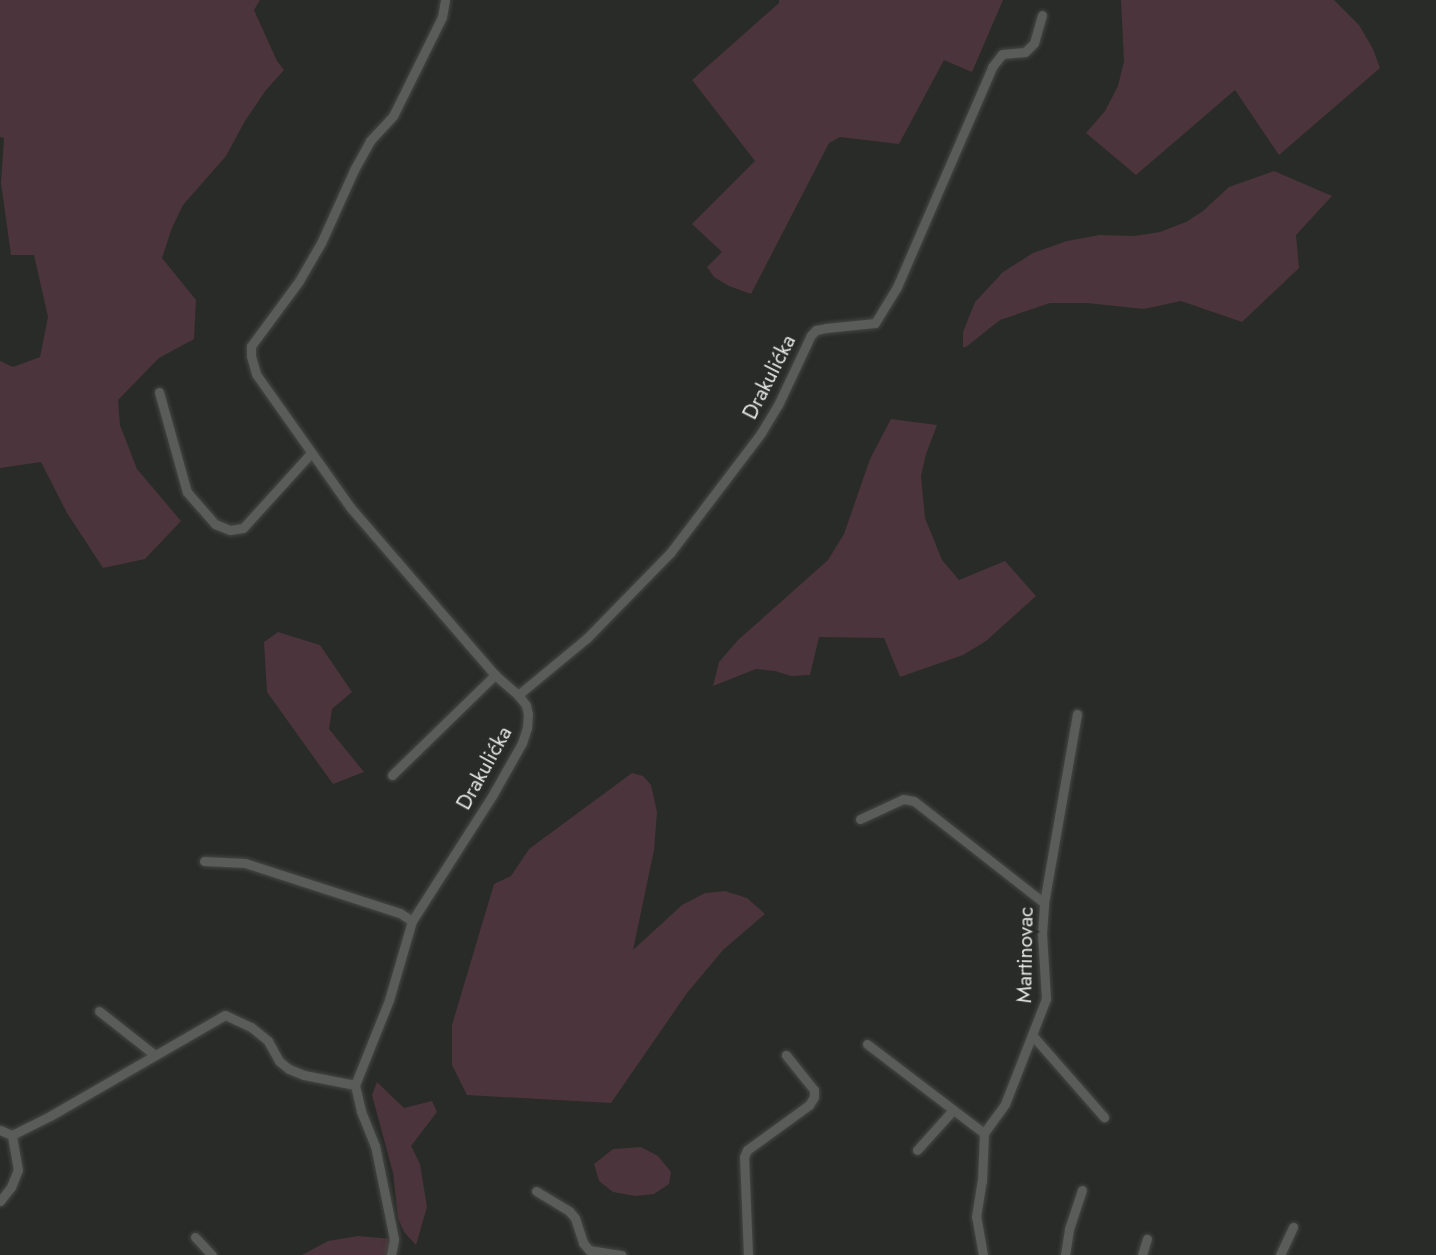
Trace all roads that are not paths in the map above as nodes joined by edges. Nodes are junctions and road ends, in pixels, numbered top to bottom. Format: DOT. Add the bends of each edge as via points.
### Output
graph roads {
  1 [pos="445,0"];
  2 [pos="1042,15"];
  3 [pos="159,392"];
  4 [pos="311,453"];
  5 [pos="495,675"];
  6 [pos="518,695"];
  7 [pos="1077,714"];
  8 [pos="392,775"];
  9 [pos="860,819"];
  10 [pos="204,861"];
  11 [pos="1044,903"];
  12 [pos="412,921"];
  13 [pos="99,1011"];
  14 [pos="1033,1036"];
  15 [pos="867,1044"];
  16 [pos="155,1055"];
  17 [pos="786,1055"];
  18 [pos="355,1085"];
  19 [pos="953,1110"];
  20 [pos="1104,1117"];
  21 [pos="0,1130"];
  22 [pos="984,1133"];
  23 [pos="12,1134"];
  24 [pos="917,1150"];
  25 [pos="1082,1190"];
  26 [pos="536,1191"];
  27 [pos="0,1201"];
  28 [pos="1293,1227"];
  29 [pos="195,1237"];
  30 [pos="1147,1239"];
  31 [pos="212,1255"];
  32 [pos="390,1255"];
  33 [pos="622,1255"];
  34 [pos="748,1255"];
  35 [pos="983,1255"];
  36 [pos="1065,1255"];
  37 [pos="1142,1255"];
  38 [pos="1280,1255"];
  1 -- 4 [label="street" via="442,17 393,116 359,160 299,281 251,346 256,374"];
  2 -- 6 [label="street, Drakulićka" via="1034,43 1025,52 1002,54 992,67 897,287 874,323 826,328 811,335 761,433 670,553 587,638"];
  3 -- 4 [label="street" via="187,492 214,524 230,530 243,528"];
  4 -- 5 [label="street" via="350,507"];
  5 -- 6 [label="street"];
  5 -- 8 [label="street"];
  6 -- 12 [label="street, Drakulićka" via="528,714 522,743"];
  7 -- 11 [label="street, Martinovac"];
  9 -- 11 [label="street" via="903,799 914,801"];
  10 -- 12 [label="street" via="245,863 400,913"];
  11 -- 14 [label="street, Martinovac" via="1046,999"];
  12 -- 18 [label="street, Drakulićka" via="389,1000"];
  13 -- 16 [label="street"];
  14 -- 20 [label="street"];
  14 -- 22 [label="street, Martinovac" via="1005,1104"];
  15 -- 19 [label="street"];
  16 -- 18 [label="street" via="225,1015 268,1041 279,1061 289,1069"];
  16 -- 23 [label="street"];
  17 -- 34 [label="street" via="814,1090 814,1097 809,1105 747,1150 744,1157"];
  18 -- 32 [label="street" via="375,1146 394,1239"];
  19 -- 22 [label="street"];
  19 -- 24 [label="street"];
  21 -- 23 [label="street"];
  22 -- 35 [label="street" via="976,1217"];
  23 -- 27 [label="street" via="18,1170 12,1187"];
  25 -- 36 [label="street"];
  26 -- 33 [label="street" via="569,1211 589,1250"];
  28 -- 38 [label="street"];
  29 -- 31 [label="street"];
  30 -- 37 [label="street"];
}
